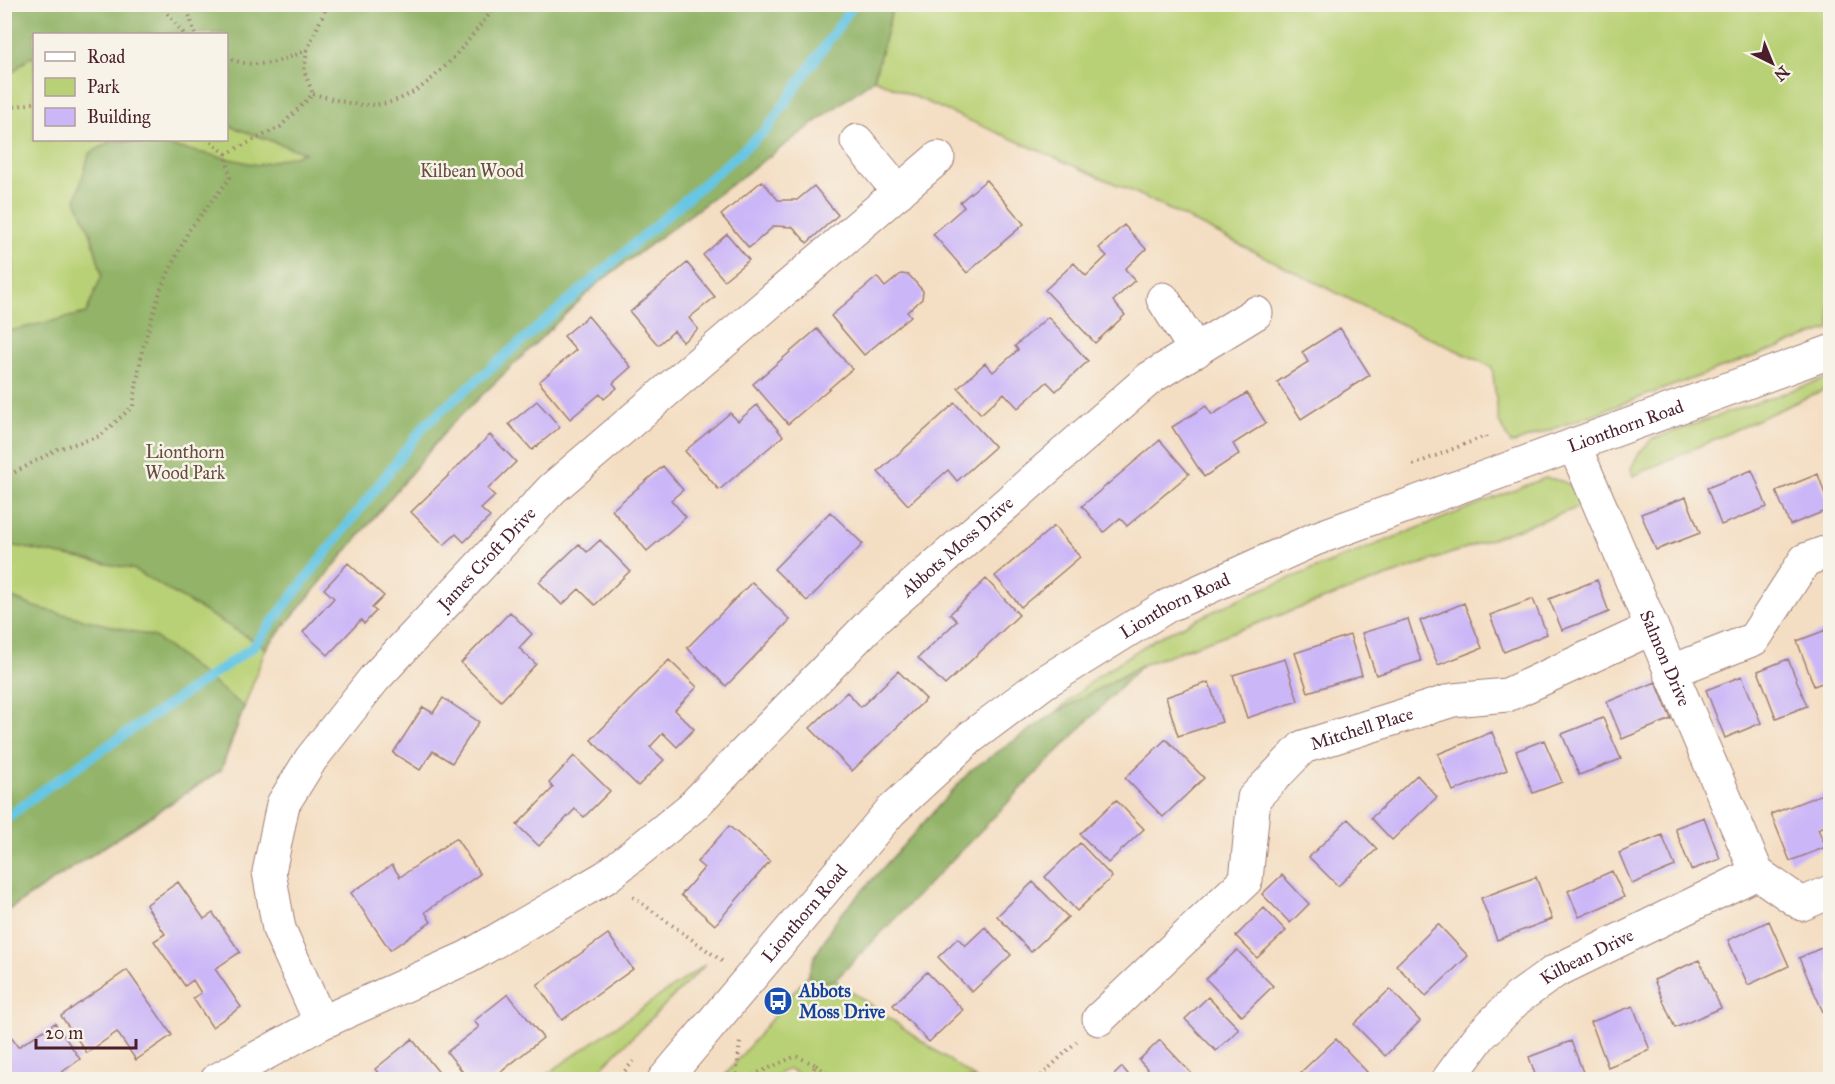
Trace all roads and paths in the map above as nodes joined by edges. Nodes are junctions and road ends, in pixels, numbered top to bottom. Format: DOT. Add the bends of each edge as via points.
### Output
graph roads {
  1 [pos="160,4"];
  2 [pos="186,4"];
  3 [pos="328,4"];
  4 [pos="498,4"];
  5 [pos="183,33"];
  6 [pos="195,33"];
  7 [pos="307,50"];
  8 [pos="228,58"];
  9 [pos="313,94"];
  10 [pos="33,103"];
  11 [pos="4,112"];
  12 [pos="211,141"];
  13 [pos="856,141"];
  14 [pos="226,154"];
  15 [pos="938,158"];
  16 [pos="899,192"];
  17 [pos="1163,299"];
  18 [pos="1256,313"];
  19 [pos="1196,351"];
  20 [pos="1830,352"];
  21 [pos="1574,445"];
  22 [pos="4,478"];
  23 [pos="1830,551"];
  24 [pos="1652,628"];
  25 [pos="1670,672"];
  26 [pos="1757,873"];
  27 [pos="606,877"];
  28 [pos="1830,892"];
  29 [pos="725,963"];
  30 [pos="1099,1019"];
  31 [pos="321,1023"];
  32 [pos="749,1035"];
  33 [pos="741,1043"];
  34 [pos="734,1052"];
  35 [pos="1053,1064"];
  36 [pos="816,1065"];
  37 [pos="217,1080"];
  38 [pos="664,1080"];
  39 [pos="736,1080"];
  40 [pos="742,1080"];
  41 [pos="807,1080"];
  42 [pos="836,1080"];
  43 [pos="1037,1080"];
  44 [pos="1448,1080"];
  1 -- 5 [label="path"];
  2 -- 6 [label="path"];
  3 -- 7 [label="path"];
  4 -- 9 [label="path" via="422,88 405,97 368,105"];
  7 -- 8 [label="path" via="276,64 238,63"];
  7 -- 9 [label="path" via="304,71"];
  9 -- 14 [label="path" via="280,127"];
  10 -- 11 [label="path"];
  12 -- 14 [label="path"];
  13 -- 16 [label="street"];
  14 -- 22 [label="path" via="230,178 189,230 161,288 142,351 133,406 100,436 58,449"];
  15 -- 16 [label="street, James Croft Drive"];
  16 -- 31 [label="street, James Croft Drive" via="552,489 374,680 311,759 283,804 269,872 279,929"];
  17 -- 19 [label="street"];
  18 -- 19 [label="street, Abbots Moss Drive"];
  19 -- 27 [label="street, Abbots Moss Drive" via="1150,378 877,616 691,808"];
  20 -- 21 [label="street, Lionthorn Road"];
  21 -- 24 [label="street, Salmon Drive"];
  21 -- 38 [label="street, Lionthorn Road" via="1315,539 1177,601 1043,683 970,737 890,812"];
  23 -- 25 [label="street" via="1804,560 1754,639"];
  24 -- 25 [label="street, Salmon Drive"];
  24 -- 30 [label="street, Mitchell Place" via="1507,695 1453,700 1303,747 1254,798 1246,880"];
  25 -- 26 [label="street, Salmon Drive"];
  26 -- 28 [label="street" via="1802,904"];
  26 -- 44 [label="street, Kilbean Drive" via="1554,972 1518,998 1480,1036"];
  27 -- 29 [label="path"];
  27 -- 31 [label="street, Abbots Moss Drive" via="468,957"];
  31 -- 37 [label="street, Abbots Moss Drive"];
  32 -- 33 [label="path"];
  33 -- 34 [label="path"];
  33 -- 39 [label="path"];
  35 -- 43 [label="path"];
  36 -- 40 [label="path" via="796,1056"];
  36 -- 41 [label="path"];
  36 -- 42 [label="path"];
}
